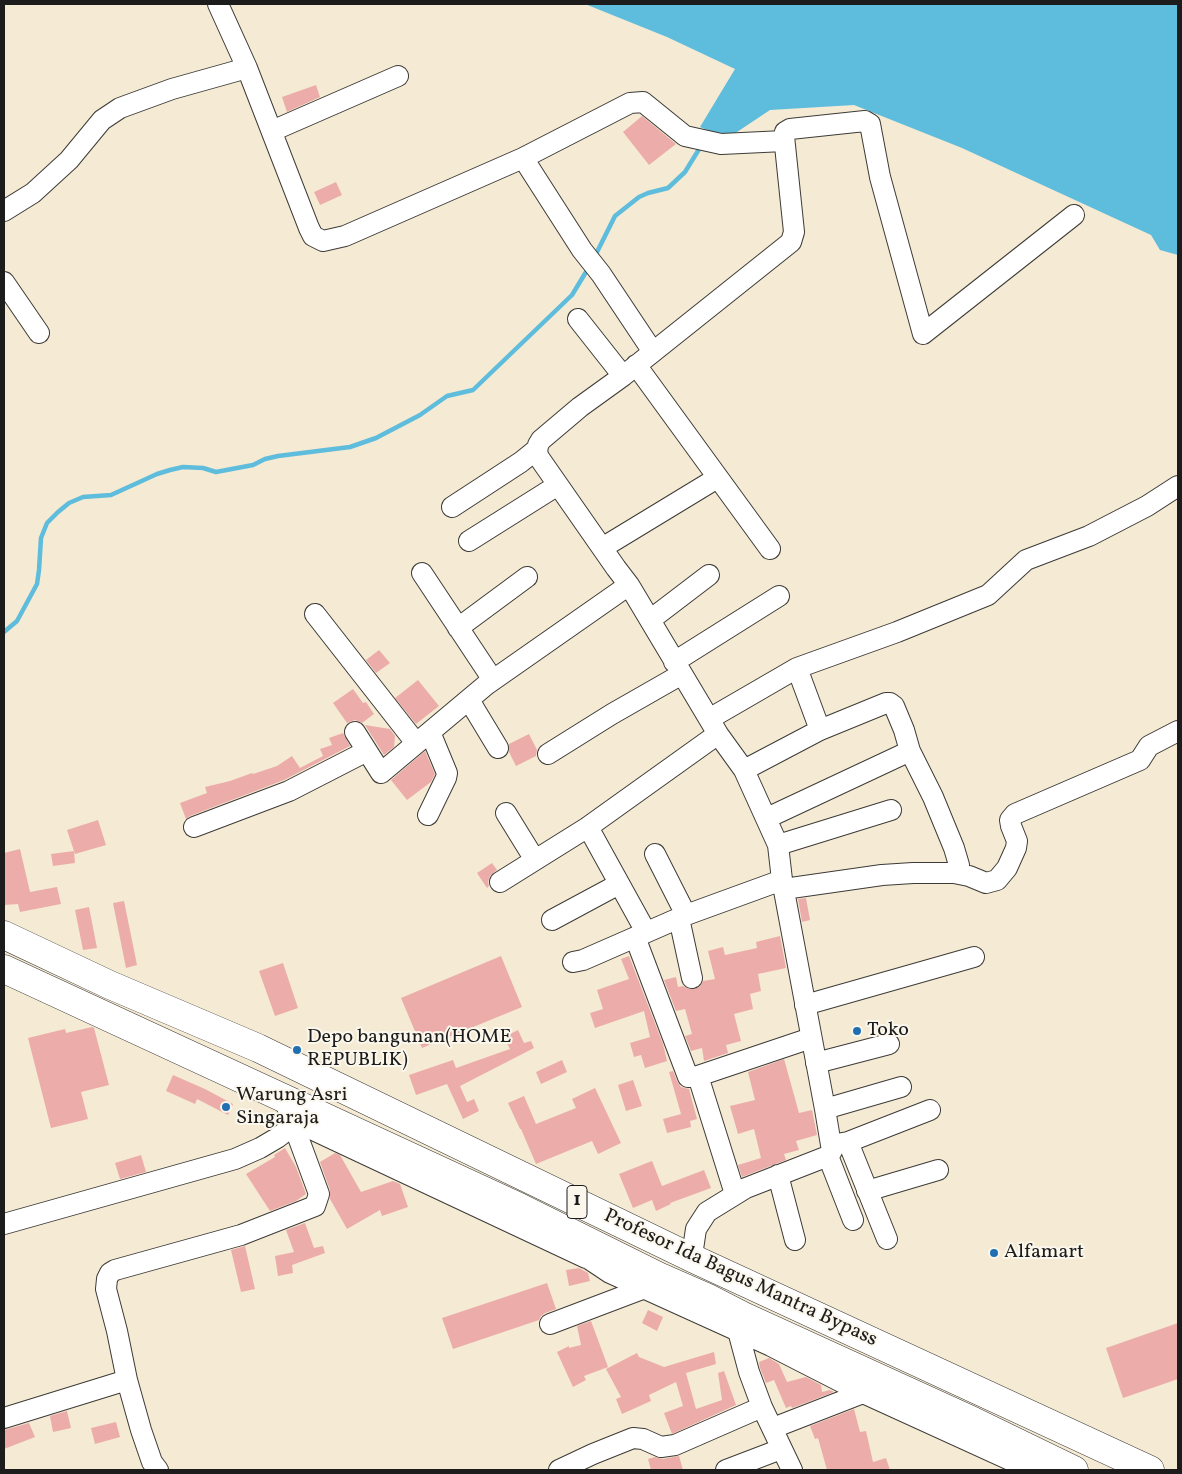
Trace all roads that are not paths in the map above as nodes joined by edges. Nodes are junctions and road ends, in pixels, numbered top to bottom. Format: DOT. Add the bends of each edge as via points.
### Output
graph roads {
  1 [pos="218,4"];
  2 [pos="247,68"];
  3 [pos="398,76"];
  4 [pos="272,131"];
  5 [pos="784,141"];
  6 [pos="523,158"];
  7 [pos="4,211"];
  8 [pos="1074,215"];
  9 [pos="4,282"];
  10 [pos="578,319"];
  11 [pos="39,333"];
  12 [pos="653,352"];
  13 [pos="630,370"];
  14 [pos="537,450"];
  15 [pos="717,476"];
  16 [pos="558,485"];
  17 [pos="1178,486"];
  18 [pos="452,507"];
  19 [pos="470,541"];
  20 [pos="602,548"];
  21 [pos="770,549"];
  22 [pos="422,573"];
  23 [pos="709,575"];
  24 [pos="527,577"];
  25 [pos="629,585"];
  26 [pos="779,596"];
  27 [pos="315,614"];
  28 [pos="650,620"];
  29 [pos="458,628"];
  30 [pos="678,668"];
  31 [pos="797,668"];
  32 [pos="493,680"];
  33 [pos="468,700"];
  34 [pos="713,726"];
  35 [pos="820,730"];
  36 [pos="1178,731"];
  37 [pos="355,732"];
  38 [pos="423,738"];
  39 [pos="498,748"];
  40 [pos="367,751"];
  41 [pos="910,751"];
  42 [pos="548,754"];
  43 [pos="744,770"];
  44 [pos="891,810"];
  45 [pos="506,813"];
  46 [pos="428,815"];
  47 [pos="767,818"];
  48 [pos="194,827"];
  49 [pos="588,827"];
  50 [pos="778,845"];
  51 [pos="655,854"];
  52 [pos="535,860"];
  53 [pos="954,873"];
  54 [pos="500,882"];
  55 [pos="619,884"];
  56 [pos="783,884"];
  57 [pos="683,916"];
  58 [pos="552,920"];
  59 [pos="640,934"];
  60 [pos="4,935"];
  61 [pos="974,957"];
  62 [pos="573,962"];
  63 [pos="4,969"];
  64 [pos="692,978"];
  65 [pos="805,1005"];
  66 [pos="811,1038"];
  67 [pos="889,1044"];
  68 [pos="816,1063"];
  69 [pos="698,1076"];
  70 [pos="901,1087"];
  71 [pos="826,1109"];
  72 [pos="930,1110"];
  73 [pos="290,1114"];
  74 [pos="836,1148"];
  75 [pos="938,1170"];
  76 [pos="778,1175"];
  77 [pos="867,1191"];
  78 [pos="735,1194"];
  79 [pos="853,1220"];
  80 [pos="4,1224"];
  81 [pos="569,1232"];
  82 [pos="887,1239"];
  83 [pos="795,1240"];
  84 [pos="590,1259"];
  85 [pos="705,1264"];
  86 [pos="645,1288"];
  87 [pos="706,1297"];
  88 [pos="550,1324"];
  89 [pos="740,1324"];
  90 [pos="127,1380"];
  91 [pos="863,1393"];
  92 [pos="762,1407"];
  93 [pos="4,1418"];
  94 [pos="772,1428"];
  95 [pos="781,1449"];
  96 [pos="158,1470"];
  97 [pos="559,1470"];
  98 [pos="726,1470"];
  99 [pos="792,1470"];
  100 [pos="1032,1470"];
  101 [pos="1074,1470"];
  102 [pos="1150,1470"];
  1 -- 2 [label="street"];
  2 -- 4 [label="street"];
  2 -- 7 [label="street" via="172,89 120,108 102,120 69,160 33,193"];
  3 -- 4 [label="street"];
  4 -- 6 [label="street" via="309,228 313,236 323,241 345,236"];
  5 -- 6 [label="street" via="720,144 685,136 643,102 633,102"];
  5 -- 8 [label="street" via="784,132 790,128 865,121 870,124 880,177 923,334"];
  5 -- 12 [label="street" via="794,232 791,242"];
  6 -- 12 [label="street"];
  9 -- 11 [label="street"];
  10 -- 13 [label="street"];
  12 -- 13 [label="street"];
  13 -- 14 [label="street" via="541,440"];
  13 -- 15 [label="street"];
  14 -- 16 [label="street"];
  14 -- 18 [label="street"];
  15 -- 20 [label="street"];
  15 -- 21 [label="street"];
  16 -- 19 [label="street"];
  16 -- 20 [label="street"];
  17 -- 31 [label="street" via="1089,536 1026,560 988,595"];
  20 -- 25 [label="street"];
  22 -- 29 [label="street"];
  23 -- 28 [label="street"];
  24 -- 29 [label="street"];
  25 -- 28 [label="street"];
  25 -- 32 [label="street"];
  26 -- 30 [label="street"];
  27 -- 38 [label="street"];
  28 -- 30 [label="street"];
  29 -- 32 [label="street"];
  30 -- 34 [label="street"];
  30 -- 42 [label="street"];
  31 -- 34 [label="street"];
  31 -- 35 [label="street"];
  32 -- 33 [label="street"];
  33 -- 38 [label="street"];
  33 -- 39 [label="street"];
  34 -- 43 [label="street"];
  34 -- 49 [label="street"];
  35 -- 41 [label="street" via="890,703 894,706"];
  35 -- 43 [label="street"];
  36 -- 53 [label="street" via="1149,746 1140,760 1015,814 1010,820 1016,848 997,880 986,883"];
  37 -- 40 [label="street"];
  38 -- 40 [label="street" via="381,773"];
  38 -- 46 [label="street" via="447,773"];
  40 -- 48 [label="street" via="289,791"];
  41 -- 47 [label="street"];
  41 -- 53 [label="street" via="952,842 959,865"];
  43 -- 47 [label="street"];
  44 -- 50 [label="street"];
  45 -- 52 [label="street"];
  47 -- 50 [label="street"];
  49 -- 52 [label="street"];
  49 -- 55 [label="street"];
  50 -- 56 [label="street"];
  51 -- 57 [label="street"];
  52 -- 54 [label="street"];
  53 -- 56 [label="street" via="913,873"];
  55 -- 58 [label="street"];
  55 -- 59 [label="street"];
  56 -- 57 [label="street"];
  56 -- 65 [label="street"];
  57 -- 59 [label="street"];
  57 -- 64 [label="street"];
  59 -- 62 [label="street"];
  59 -- 69 [label="street" via="687,1076"];
  60 -- 85 [label="highway, Profesor Ida Bagus Mantra Bypass / 1" via="110,985 258,1048"];
  61 -- 65 [label="street"];
  63 -- 73 [label="highway, Profesor Ida Bagus Mantra Bypass / 1"];
  65 -- 66 [label="street"];
  66 -- 68 [label="street"];
  66 -- 69 [label="street"];
  67 -- 68 [label="street"];
  68 -- 71 [label="street"];
  69 -- 78 [label="street"];
  70 -- 71 [label="street"];
  71 -- 74 [label="street"];
  72 -- 74 [label="street"];
  73 -- 80 [label="street" via="277,1138 235,1159"];
  73 -- 81 [label="highway, Profesor Ida Bagus Mantra Bypass / 1"];
  73 -- 84 [label="street"];
  73 -- 90 [label="street" via="319,1194 315,1206 241,1235 110,1273 106,1289"];
  74 -- 76 [label="street"];
  74 -- 77 [label="street"];
  74 -- 79 [label="street"];
  75 -- 77 [label="street"];
  76 -- 78 [label="street"];
  76 -- 83 [label="street"];
  77 -- 82 [label="street"];
  78 -- 85 [label="street" via="707,1212 696,1229 693,1249"];
  81 -- 84 [label="street"];
  81 -- 87 [label="highway, Profesor Ida Bagus Mantra Bypass / 1"];
  84 -- 86 [label="street" via="610,1273"];
  85 -- 87 [label="highway"];
  85 -- 102 [label="highway, Profesor Ida Bagus Mantra Bypass / 1"];
  86 -- 88 [label="street"];
  86 -- 89 [label="street"];
  87 -- 89 [label="highway, Profesor Ida Bagus Mantra Bypass / 1"];
  89 -- 91 [label="street" via="771,1346"];
  89 -- 92 [label="street" via="749,1372"];
  89 -- 101 [label="highway, Profesor Ida Bagus Mantra Bypass / 1" via="973,1421"];
  90 -- 93 [label="street"];
  90 -- 96 [label="street" via="152,1462"];
  91 -- 94 [label="street"];
  91 -- 100 [label="street"];
  92 -- 94 [label="street"];
  92 -- 97 [label="street" via="675,1445 661,1447 633,1438"];
  94 -- 95 [label="street"];
  95 -- 98 [label="street"];
  95 -- 99 [label="street"];
}
